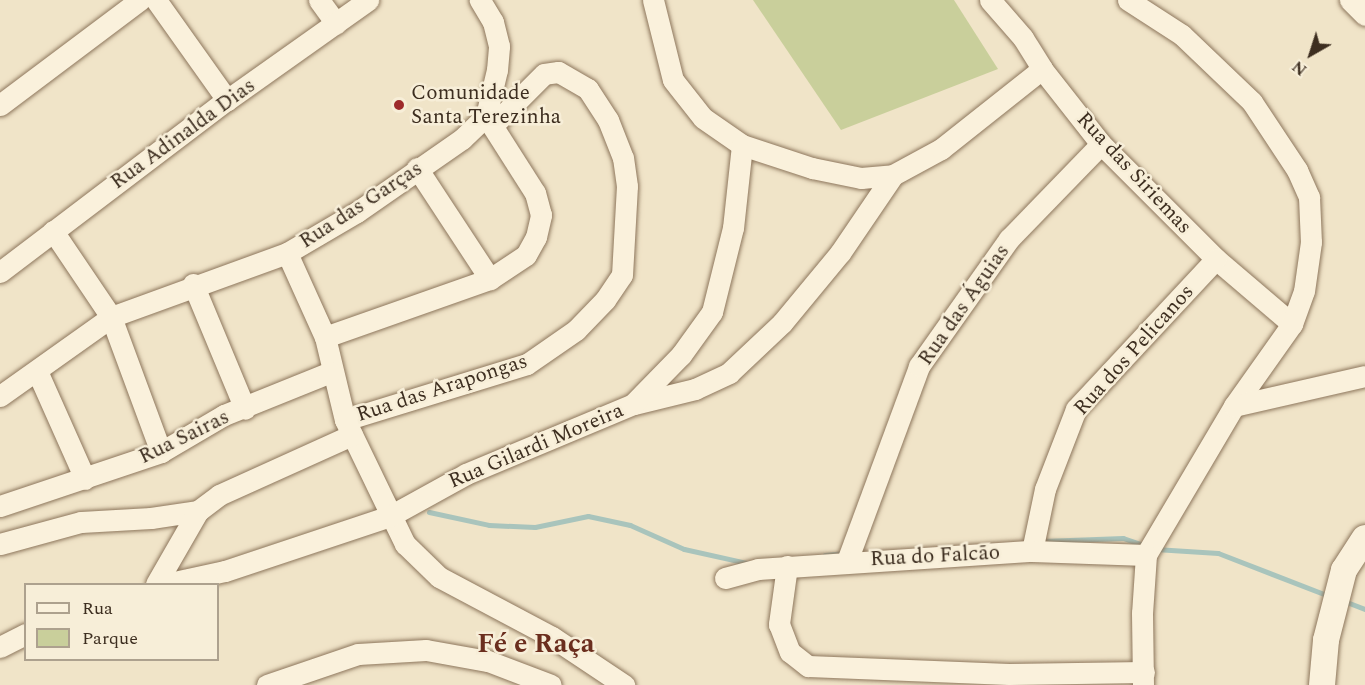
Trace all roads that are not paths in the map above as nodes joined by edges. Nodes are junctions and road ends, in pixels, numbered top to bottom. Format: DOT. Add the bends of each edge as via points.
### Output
graph roads {
  1 [pos="140,0"];
  2 [pos="156,0"];
  3 [pos="319,0"];
  4 [pos="368,0"];
  5 [pos="480,0"];
  6 [pos="653,0"];
  7 [pos="990,0"];
  8 [pos="1128,0"];
  9 [pos="1350,0"];
  10 [pos="1365,15"];
  11 [pos="336,23"];
  12 [pos="1042,69"];
  13 [pos="227,100"];
  14 [pos="0,105"];
  15 [pos="490,120"];
  16 [pos="742,144"];
  17 [pos="1101,144"];
  18 [pos="417,168"];
  19 [pos="893,175"];
  20 [pos="52,231"];
  21 [pos="287,254"];
  22 [pos="1216,259"];
  23 [pos="0,272"];
  24 [pos="490,279"];
  25 [pos="193,284"];
  26 [pos="111,317"];
  27 [pos="1292,324"];
  28 [pos="325,337"];
  29 [pos="37,371"];
  30 [pos="331,372"];
  31 [pos="1365,376"];
  32 [pos="0,396"];
  33 [pos="633,404"];
  34 [pos="1234,406"];
  35 [pos="245,409"];
  36 [pos="349,428"];
  37 [pos="161,452"];
  38 [pos="85,479"];
  39 [pos="0,506"];
  40 [pos="198,511"];
  41 [pos="390,516"];
  42 [pos="1365,538"];
  43 [pos="0,544"];
  44 [pos="1032,550"];
  45 [pos="1146,555"];
  46 [pos="847,561"];
  47 [pos="787,566"];
  48 [pos="725,578"];
  49 [pos="157,583"];
  50 [pos="174,583"];
  51 [pos="24,635"];
  52 [pos="0,646"];
  53 [pos="833,669"];
  54 [pos="1143,678"];
  55 [pos="267,685"];
  56 [pos="551,685"];
  57 [pos="624,685"];
  58 [pos="871,685"];
  59 [pos="1322,685"];
  1 -- 14 [label="street"];
  2 -- 13 [label="street"];
  3 -- 11 [label="street"];
  4 -- 11 [label="street, Rua Adinalda Dias"];
  5 -- 15 [label="street" via="493,22 500,46"];
  6 -- 16 [label="street" via="673,80 703,118"];
  7 -- 12 [label="street, Rua das Siriemas" via="1023,38"];
  8 -- 27 [label="street" via="1182,35 1252,102 1297,170 1309,197 1311,242 1304,291"];
  9 -- 10 [label="street"];
  11 -- 13 [label="street, Rua Adinalda Dias"];
  12 -- 17 [label="street, Rua das Siriemas"];
  12 -- 19 [label="street" via="941,149"];
  13 -- 20 [label="street, Rua Adinalda Dias"];
  15 -- 18 [label="street, Rua das Garças"];
  15 -- 24 [label="street" via="536,193 542,215 526,255"];
  15 -- 36 [label="street, Rua das Arapongas" via="544,74 558,72 588,89 608,120 623,158 627,186 622,275 576,330 527,364"];
  16 -- 19 [label="street" via="812,168 861,178"];
  16 -- 33 [label="street, Rua Gilardi Moreira" via="733,228 712,312 681,355"];
  17 -- 22 [label="street, Rua das Siriemas"];
  17 -- 46 [label="street, Rua das Águias" via="1009,239 919,366"];
  18 -- 21 [label="street, Rua das Garças" via="357,212"];
  18 -- 24 [label="street"];
  19 -- 33 [label="street" via="832,262 782,323 729,373 695,389"];
  20 -- 23 [label="street, Rua Adinalda Dias"];
  20 -- 26 [label="street"];
  21 -- 25 [label="street, Rua das Garças"];
  21 -- 28 [label="street, Rua das Arapongas"];
  22 -- 27 [label="street, Rua das Siriemas"];
  22 -- 44 [label="street, Rua dos Pelicanos" via="1076,409 1045,489"];
  24 -- 28 [label="street"];
  25 -- 26 [label="street, Rua das Garças"];
  25 -- 35 [label="street"];
  26 -- 29 [label="street"];
  26 -- 37 [label="street"];
  27 -- 34 [label="street"];
  28 -- 30 [label="street, Rua das Arapongas"];
  29 -- 32 [label="street"];
  29 -- 38 [label="street"];
  30 -- 35 [label="street, Rua Sairas"];
  30 -- 36 [label="street, Rua das Arapongas"];
  31 -- 34 [label="street"];
  33 -- 41 [label="street, Rua Gilardi Moreira" via="466,474"];
  34 -- 45 [label="street"];
  35 -- 37 [label="street, Rua Sairas" via="224,415"];
  36 -- 40 [label="street" via="219,495"];
  36 -- 41 [label="street, Rua das Arapongas"];
  37 -- 38 [label="street, Rua Sairas"];
  38 -- 39 [label="street, Rua Sairas"];
  40 -- 43 [label="street" via="81,522"];
  40 -- 49 [label="street"];
  41 -- 50 [label="street, Rua Gilardi Moreira" via="225,571"];
  41 -- 57 [label="street, Rua das Arapongas" via="405,544 439,577 552,637"];
  42 -- 59 [label="street" via="1344,570 1326,640"];
  44 -- 45 [label="street, Rua do Falcão"];
  44 -- 46 [label="street, Rua do Falcão"];
  45 -- 54 [label="street"];
  46 -- 47 [label="street, Rua do Falcão"];
  47 -- 48 [label="street, Rua do Falcão" via="758,568"];
  47 -- 53 [label="street" via="779,624 790,652 808,666"];
  51 -- 52 [label="street"];
  53 -- 54 [label="street"];
  53 -- 58 [label="street"];
  55 -- 56 [label="street" via="358,654 426,650 488,661"];
}
